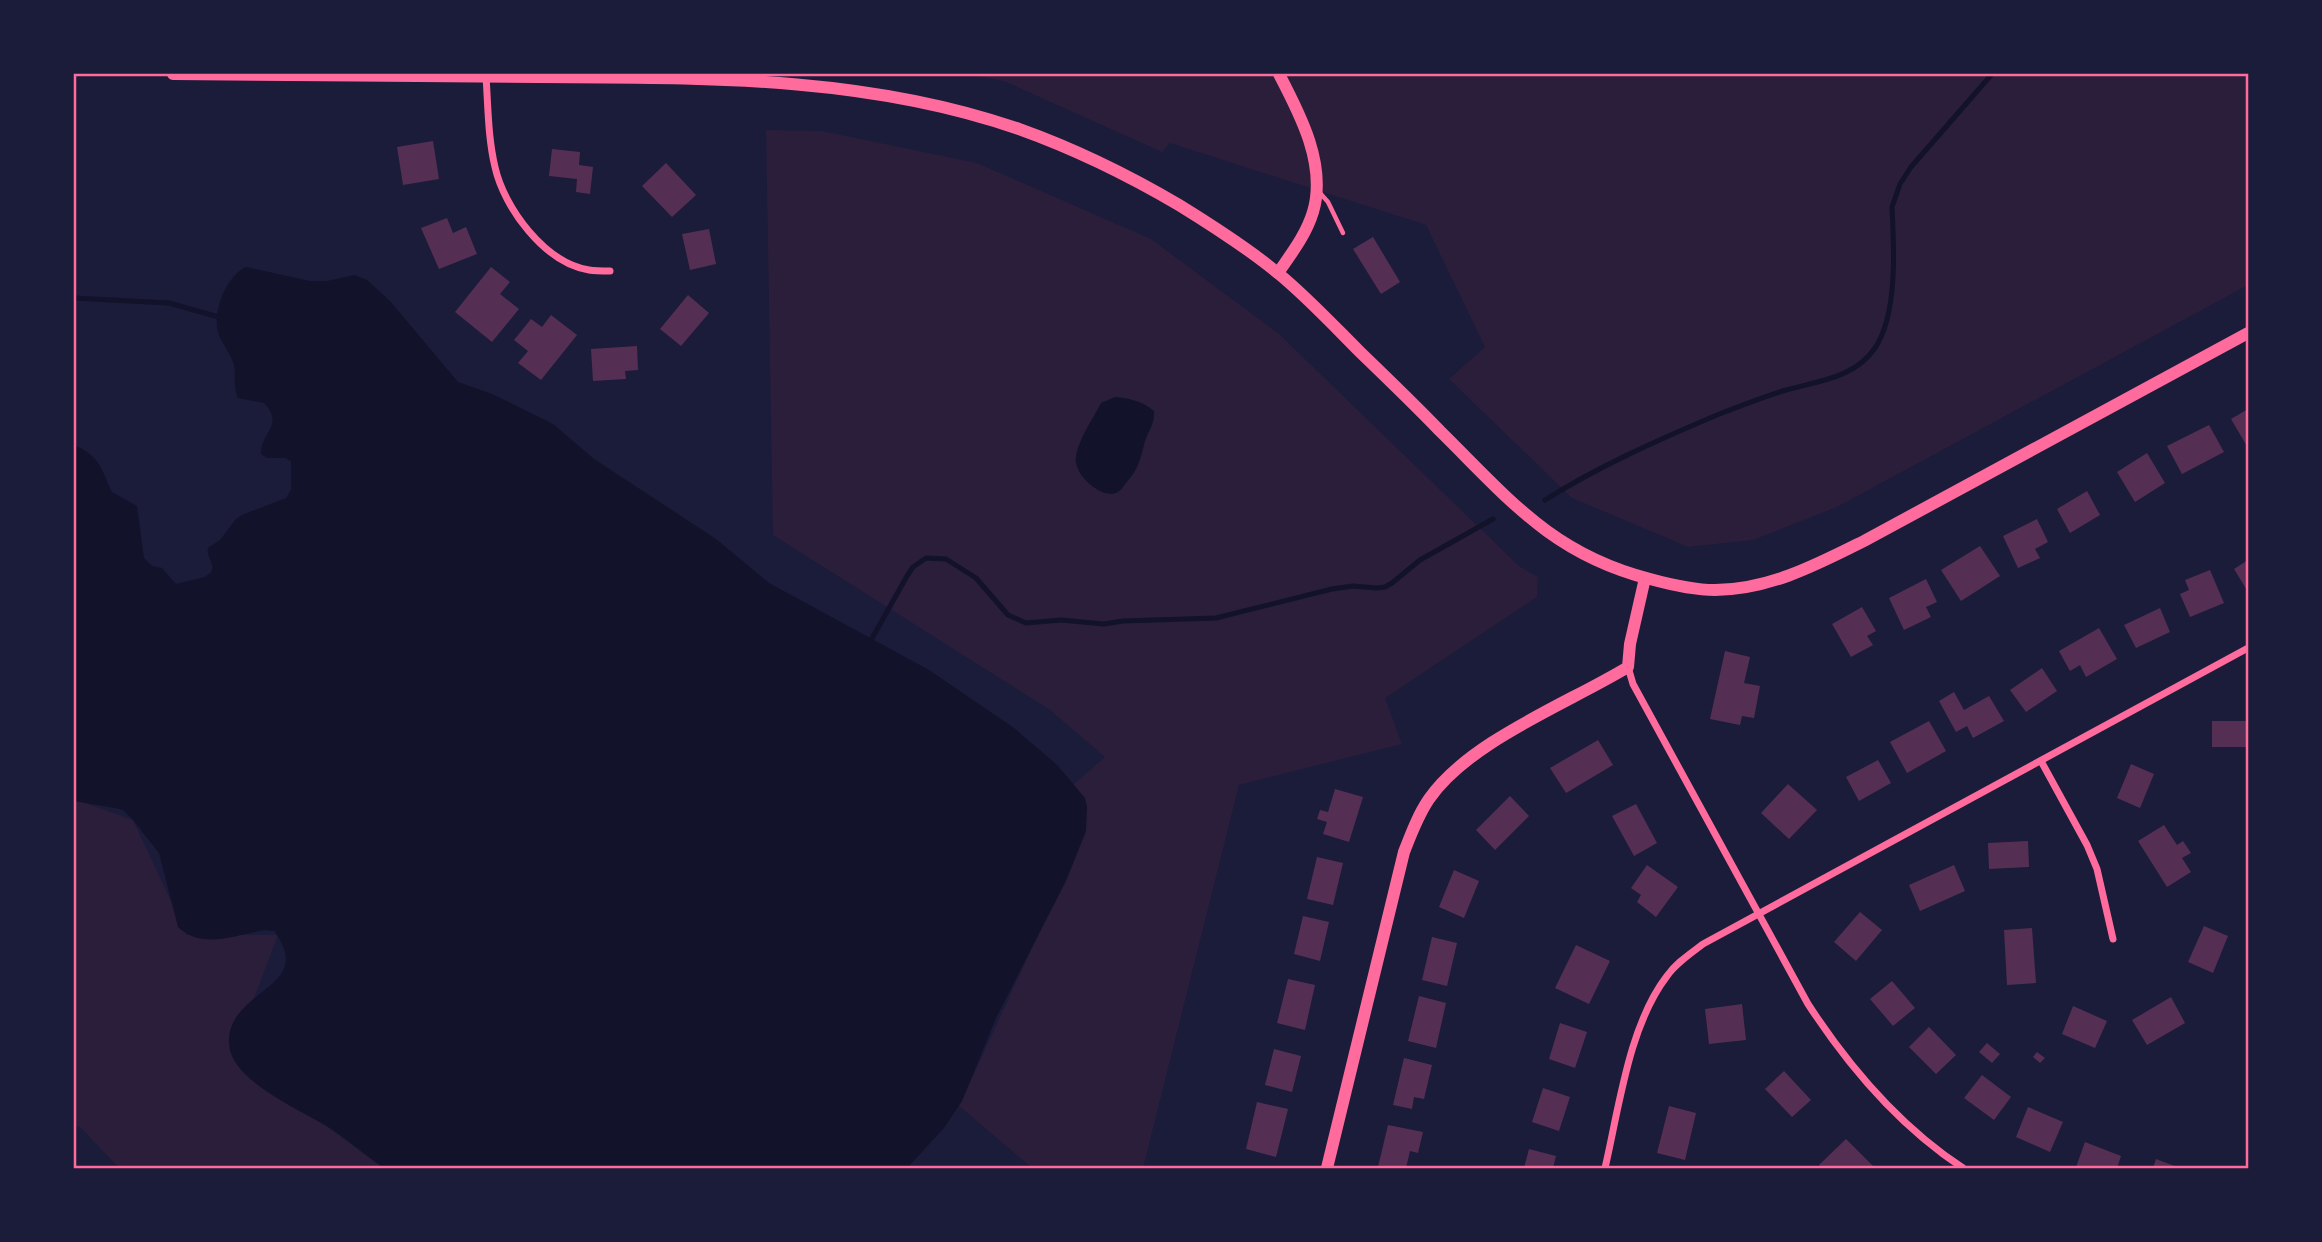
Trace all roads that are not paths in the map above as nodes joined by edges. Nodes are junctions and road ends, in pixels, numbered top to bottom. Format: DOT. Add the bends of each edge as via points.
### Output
graph roads {
  1 [pos="173,74"];
  2 [pos="1279,74"];
  3 [pos="486,75"];
  4 [pos="1316,191"];
  5 [pos="1343,233"];
  6 [pos="610,271"];
  7 [pos="1278,273"];
  8 [pos="2249,332"];
  9 [pos="1645,578"];
  10 [pos="2249,648"];
  11 [pos="1628,667"];
  12 [pos="2040,761"];
  13 [pos="1759,914"];
  14 [pos="2113,939"];
  15 [pos="1952,1166"];
  16 [pos="1327,1168"];
  17 [pos="1605,1168"];
  18 [pos="1962,1168"];
  1 -- 3 [label="street"];
  2 -- 4 [label="street" via="1313,155"];
  3 -- 6 [label="street" via="493,155 504,195 552,254 588,270"];
  3 -- 7 [label="street" via="769,81 852,90 951,109 1017,128 1101,163 1195,215"];
  4 -- 5 [label="lane" via="1323,195"];
  4 -- 7 [label="street" via="1308,225"];
  7 -- 9 [label="street" via="1543,530 1581,554"];
  8 -- 9 [label="street" via="1807,569 1720,590"];
  9 -- 11 [label="street"];
  10 -- 12 [label="street"];
  11 -- 13 [label="street" via="1633,684"];
  11 -- 16 [label="street" via="1492,742 1429,798 1404,852"];
  12 -- 13 [label="street"];
  12 -- 14 [label="street" via="2097,869"];
  13 -- 15 [label="street" via="1835,1043 1874,1092"];
  13 -- 17 [label="street" via="1693,951 1657,990 1639,1029"];
  15 -- 18 [label="street"];
}
